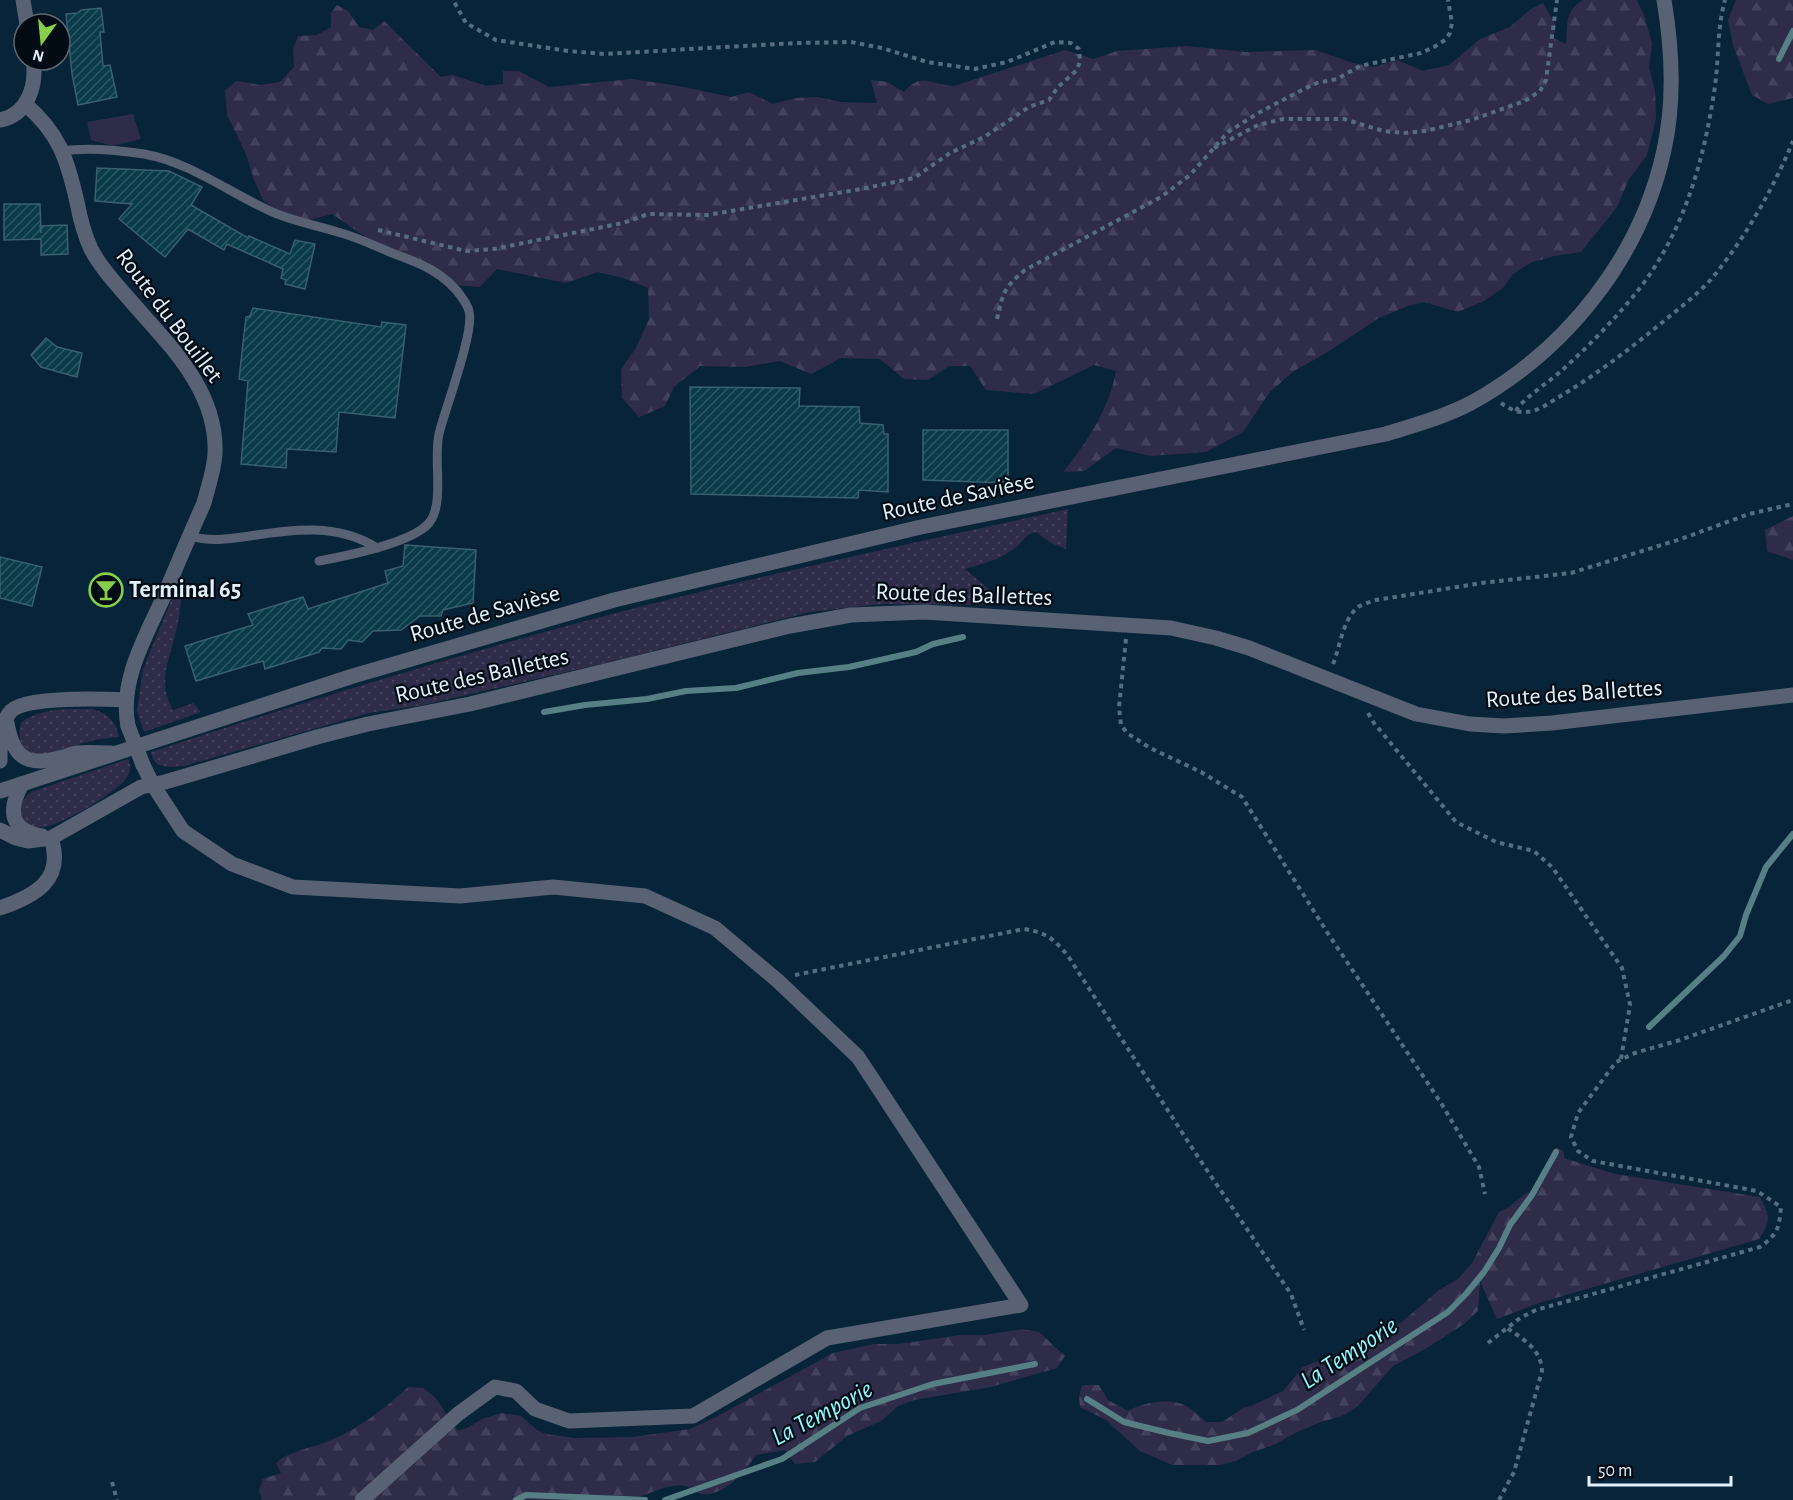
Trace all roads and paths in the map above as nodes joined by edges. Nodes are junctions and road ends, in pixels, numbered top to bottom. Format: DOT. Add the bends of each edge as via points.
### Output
graph roads {
  1 [pos="453,0"];
  2 [pos="1448,0"];
  3 [pos="1557,0"];
  4 [pos="1664,0"];
  5 [pos="34,72"];
  6 [pos="25,104"];
  7 [pos="0,120"];
  8 [pos="1793,141"];
  9 [pos="1213,148"];
  10 [pos="62,151"];
  11 [pos="371,229"];
  12 [pos="997,319"];
  13 [pos="1491,391"];
  14 [pos="1793,504"];
  15 [pos="190,536"];
  16 [pos="376,548"];
  17 [pos="319,561"];
  18 [pos="1126,624"];
  19 [pos="1327,679"];
  20 [pos="1793,695"];
  21 [pos="1369,696"];
  22 [pos="126,700"];
  23 [pos="3,715"];
  24 [pos="113,753"];
  25 [pos="0,761"];
  26 [pos="22,784"];
  27 [pos="153,785"];
  28 [pos="0,791"];
  29 [pos="0,830"];
  30 [pos="51,838"];
  31 [pos="0,908"];
  32 [pos="775,979"];
  33 [pos="1793,1000"];
  34 [pos="1621,1060"];
  35 [pos="1485,1194"];
  36 [pos="1507,1328"];
  37 [pos="1304,1330"];
  38 [pos="1488,1343"];
  39 [pos="112,1482"];
  40 [pos="117,1500"];
  41 [pos="362,1500"];
  42 [pos="1499,1500"];
  1 -- 11 [label="path" via="466,23 496,40 568,51 604,54 850,42 927,62 975,69 1007,62 1055,42 1071,43 1079,50 1080,61 1077,70 1049,100 1029,107 914,178 719,213 648,214 623,223 494,249 466,251"];
  2 -- 9 [label="path" via="1450,33 1434,48 1360,66 1337,79 1302,90 1245,120"];
  3 -- 9 [label="path" via="1546,80 1540,91 1525,100 1471,120 1404,134 1344,119 1283,119 1258,125"];
  4 -- 13 [label="street, Route de Savièse" via="1670,111 1665,149 1644,214 1626,252 1580,316 1554,343"];
  5 -- 6 [label="street"];
  6 -- 7 [label="street" via="10,118"];
  6 -- 10 [label="street, Route du Bouillet" via="42,119"];
  8 -- 13 [label="path" via="1740,241 1699,291 1651,332 1603,369 1533,411 1510,409"];
  9 -- 12 [label="path" via="1190,176 1161,197 1025,270 1007,285"];
  10 -- 15 [label="street, Route du Bouillet" via="92,250 174,351 210,409 215,454 211,479"];
  10 -- 16 [label="lane" via="79,148 145,154 189,168 269,211 346,234 422,264 438,272 463,298 470,311 468,327 437,440 435,513 416,532"];
  13 -- 24 [label="street, Route de Savièse" via="1429,421 1386,434 921,527 614,600 353,676"];
  14 -- 19 [label="path" via="1749,514 1571,573 1482,583 1365,604 1357,608 1348,622"];
  15 -- 16 [label="lane" via="205,540 320,529 363,540"];
  15 -- 22 [label="street, Route du Bouillet" via="139,653"];
  16 -- 17 [label="lane"];
  18 -- 19 [label="street, Route des Ballettes" via="1216,638"];
  18 -- 27 [label="street, Route des Ballettes" via="924,612 880,612 823,619 470,704 348,729"];
  18 -- 35 [label="path" via="1121,725 1150,748 1242,796 1441,1103 1479,1167"];
  19 -- 21 [label="street, Route des Ballettes"];
  20 -- 21 [label="street, Route des Ballettes" via="1504,726 1443,721"];
  21 -- 34 [label="path" via="1368,713 1374,723 1455,822 1496,842 1534,851 1552,867 1622,968 1630,1005"];
  22 -- 23 [label="street" via="28,704"];
  22 -- 27 [label="street, Route du Bouillet, bridge" via="128,726"];
  23 -- 24 [label="street" via="14,748 32,762 75,753"];
  23 -- 25 [label="street"];
  24 -- 26 [label="street, Route de Savièse"];
  26 -- 28 [label="street, Route de Savièse"];
  26 -- 30 [label="street" via="13,817 25,831"];
  27 -- 30 [label="street, Route des Ballettes" via="141,787"];
  27 -- 32 [label="street, Route du Bouillet" via="183,831 232,864 293,887 460,896 553,887 645,896 715,928"];
  29 -- 30 [label="street" via="28,842"];
  30 -- 31 [label="street" via="56,852 47,883"];
  32 -- 37 [label="path" via="1024,929 1054,938 1291,1294"];
  32 -- 41 [label="street, Route du Bouillet" via="858,1057 1021,1305 827,1338 693,1416 569,1421 535,1409 516,1391 495,1387 458,1414"];
  33 -- 34 [label="path"];
  34 -- 36 [label="path" via="1578,1113 1571,1137 1578,1151 1593,1161 1757,1191 1781,1207 1779,1226 1760,1247 1536,1310"];
  36 -- 38 [label="path"];
  36 -- 42 [label="path" via="1541,1358 1542,1371 1514,1472"];
  39 -- 40 [label="path"];
}
